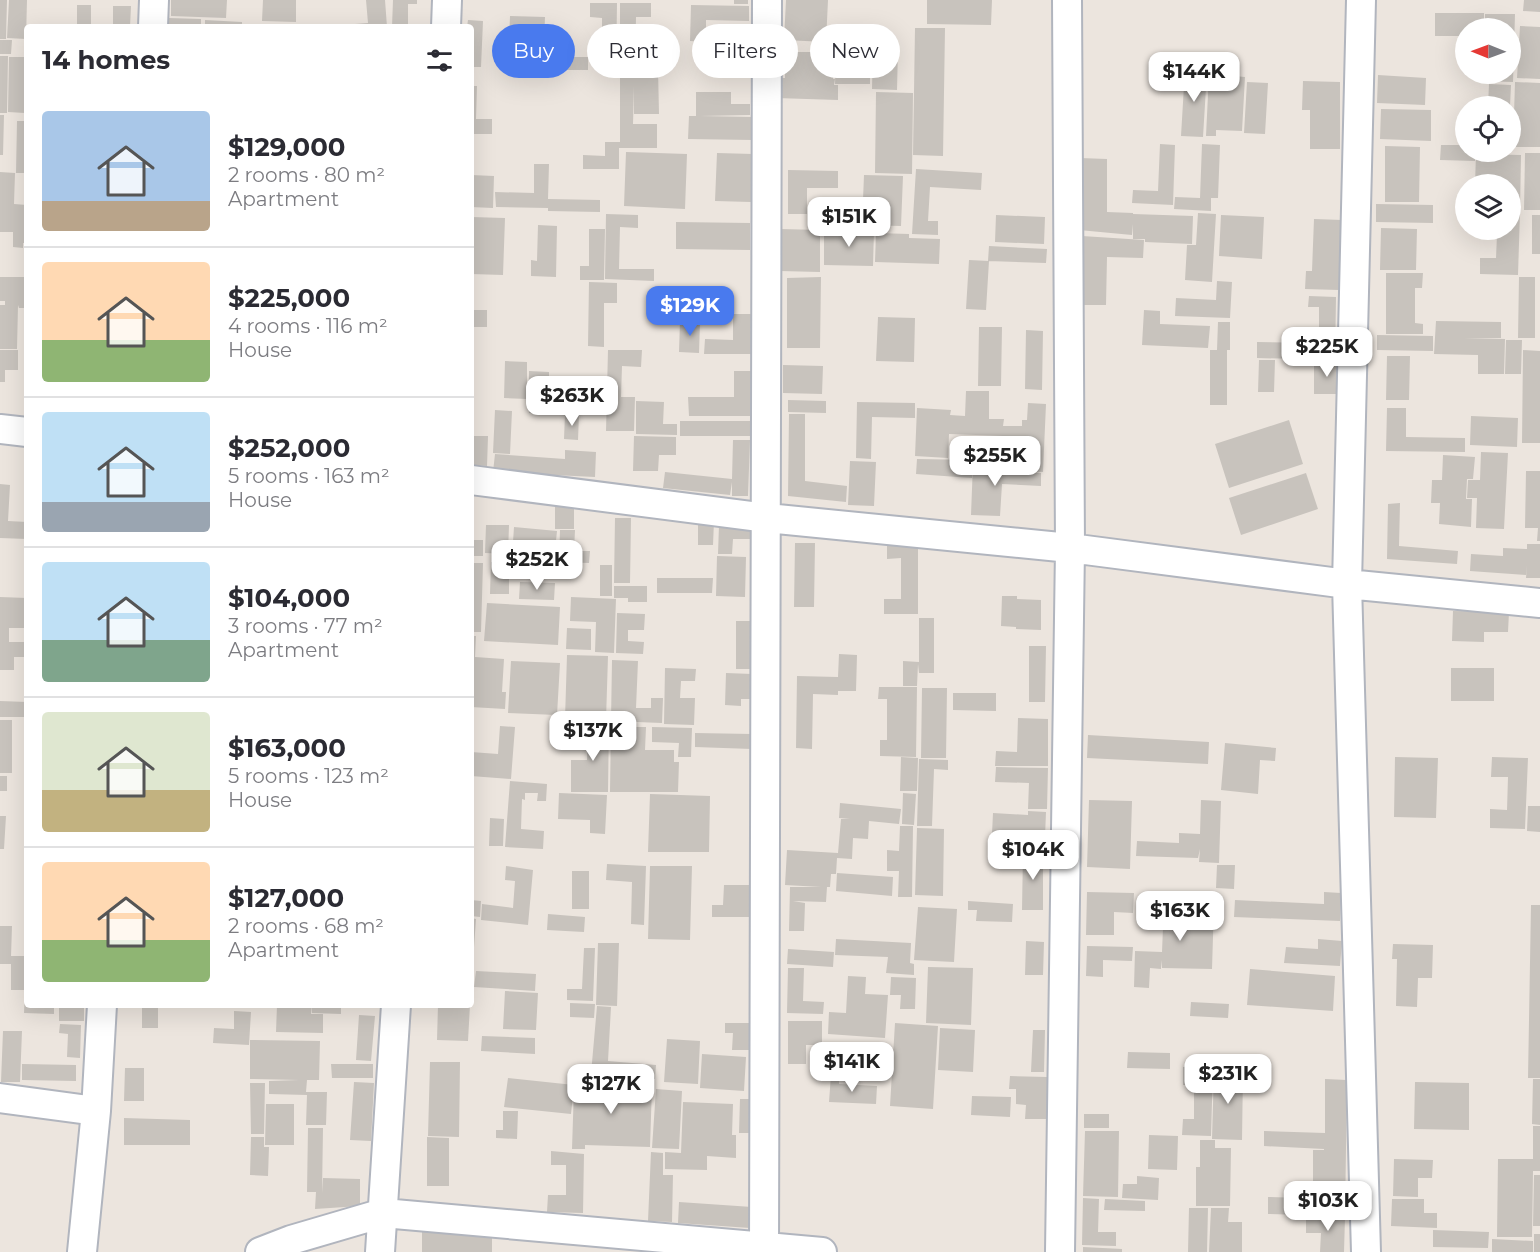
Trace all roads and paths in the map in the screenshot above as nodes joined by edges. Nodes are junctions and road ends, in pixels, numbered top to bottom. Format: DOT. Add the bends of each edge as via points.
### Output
graph roads {
  1 [pos="154,0"];
  2 [pos="447,0"];
  3 [pos="767,0"];
  4 [pos="1067,0"];
  5 [pos="1361,0"];
  6 [pos="153,24"];
  7 [pos="446,24"];
  8 [pos="0,429"];
  9 [pos="24,432"];
  10 [pos="474,480"];
  11 [pos="766,518"];
  12 [pos="1070,548"];
  13 [pos="1347,584"];
  14 [pos="1540,603"];
  15 [pos="102,1008"];
  16 [pos="396,1008"];
  17 [pos="0,1098"];
  18 [pos="96,1111"];
  19 [pos="383,1213"];
  20 [pos="764,1249"];
  21 [pos="82,1252"];
  22 [pos="261,1252"];
  23 [pos="380,1252"];
  24 [pos="822,1252"];
  25 [pos="1060,1252"];
  26 [pos="1366,1252"];
  1 -- 6 [label="street"];
  2 -- 7 [label="street"];
  3 -- 11 [label="street"];
  4 -- 12 [label="street"];
  5 -- 13 [label="street"];
  8 -- 9 [label="street"];
  10 -- 11 [label="street"];
  11 -- 12 [label="street"];
  11 -- 20 [label="street"];
  12 -- 13 [label="street"];
  12 -- 25 [label="street"];
  13 -- 14 [label="street"];
  13 -- 26 [label="street"];
  15 -- 18 [label="street"];
  16 -- 19 [label="street"];
  17 -- 18 [label="street"];
  18 -- 21 [label="street"];
  19 -- 20 [label="street"];
  19 -- 22 [label="street"];
  19 -- 23 [label="street"];
  20 -- 24 [label="street"];
}
